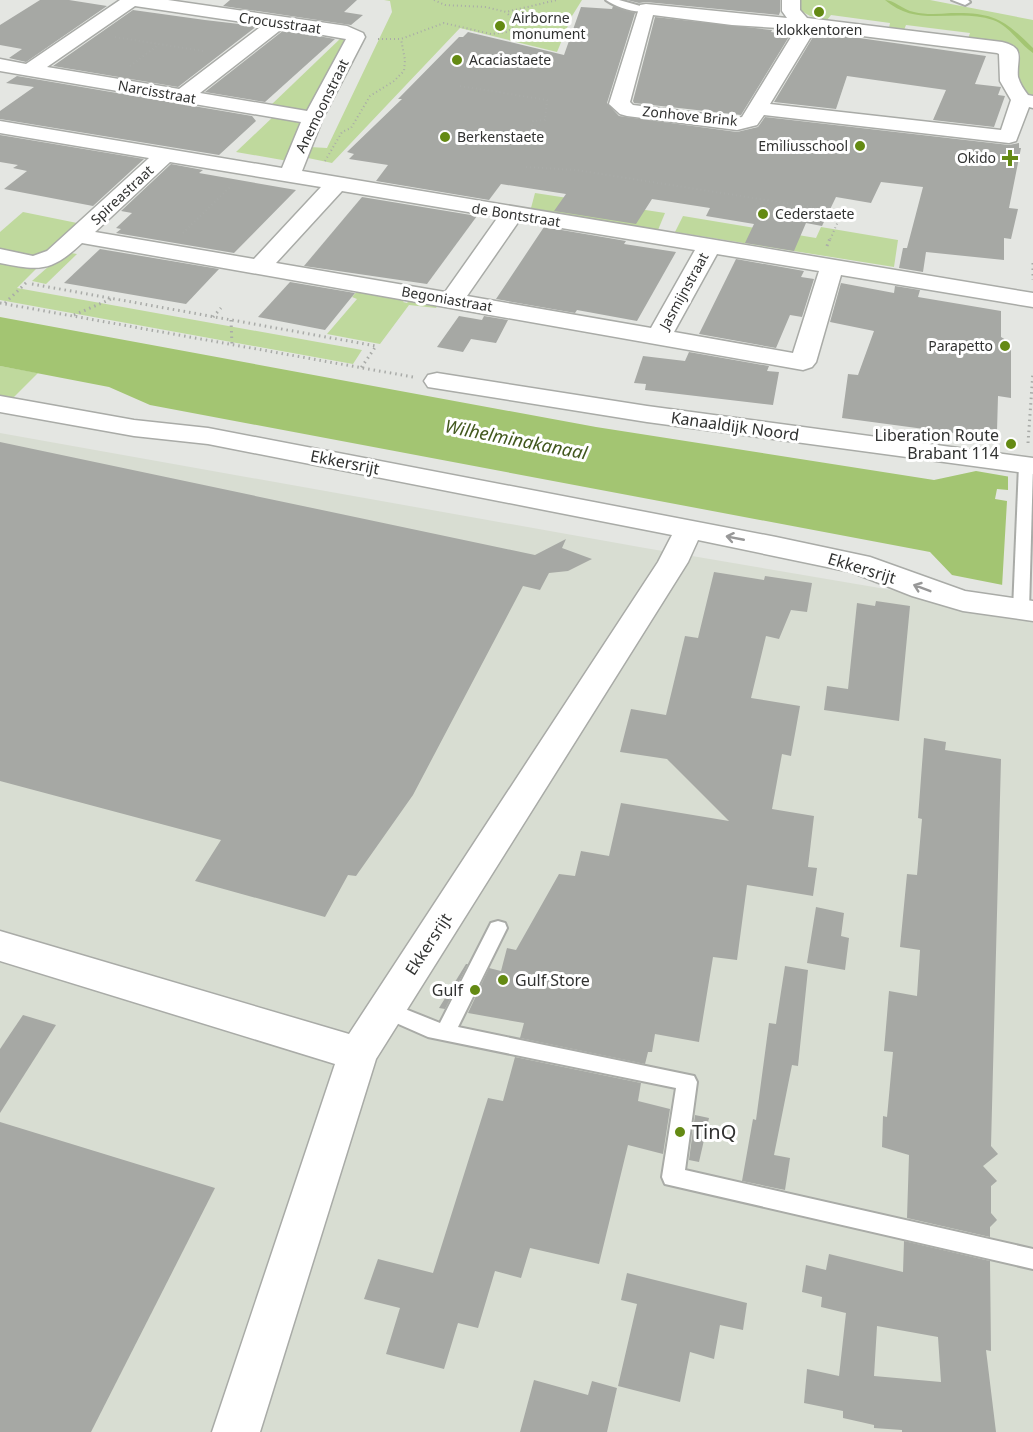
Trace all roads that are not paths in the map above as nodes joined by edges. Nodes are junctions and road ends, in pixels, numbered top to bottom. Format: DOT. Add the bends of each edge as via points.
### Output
graph roads {
  1 [pos="132,0"];
  2 [pos="611,0"];
  3 [pos="791,0"];
  4 [pos="646,9"];
  5 [pos="278,23"];
  6 [pos="801,24"];
  7 [pos="356,37"];
  8 [pos="0,65"];
  9 [pos="30,70"];
  10 [pos="183,96"];
  11 [pos="1027,101"];
  12 [pos="759,109"];
  13 [pos="313,118"];
  14 [pos="0,127"];
  15 [pos="1009,137"];
  16 [pos="1033,140"];
  17 [pos="165,155"];
  18 [pos="289,176"];
  19 [pos="336,184"];
  20 [pos="512,214"];
  21 [pos="79,236"];
  22 [pos="709,247"];
  23 [pos="0,256"];
  24 [pos="828,260"];
  25 [pos="261,266"];
  26 [pos="453,299"];
  27 [pos="1033,300"];
  28 [pos="659,336"];
  29 [pos="437,381"];
  30 [pos="0,404"];
  31 [pos="1028,469"];
  32 [pos="689,529"];
  33 [pos="1026,604"];
  34 [pos="498,928"];
  35 [pos="0,946"];
  36 [pos="386,1009"];
  37 [pos="445,1032"];
  38 [pos="358,1054"];
  39 [pos="1033,1259"];
  40 [pos="236,1432"];
  1 -- 5 [label="street, Crocusstraat"];
  1 -- 9 [label="street"];
  2 -- 4 [label="lane"];
  3 -- 6 [label="street" via="791,11"];
  4 -- 6 [label="street"];
  4 -- 12 [label="street, Zonhove Brink" via="619,104 627,110 737,124 750,121"];
  5 -- 7 [label="street, Crocusstraat" via="347,32"];
  5 -- 10 [label="street"];
  6 -- 11 [label="street" via="1002,48 1009,52 1007,80"];
  6 -- 12 [label="street, Zonhove Brink" via="806,29"];
  7 -- 13 [label="street, Anemoonstraat"];
  8 -- 9 [label="street, Narcisstraat"];
  9 -- 10 [label="street, Narcisstraat"];
  10 -- 13 [label="street, Narcisstraat"];
  11 -- 15 [label="street"];
  12 -- 15 [label="street, Zonhove Brink"];
  13 -- 18 [label="street, Anemoonstraat"];
  14 -- 17 [label="street, de Bontstraat"];
  15 -- 16 [label="street, Zonhove Brink"];
  17 -- 18 [label="street, de Bontstraat"];
  17 -- 21 [label="street, Spireastraat"];
  18 -- 19 [label="street, de Bontstraat"];
  19 -- 20 [label="street, de Bontstraat"];
  19 -- 25 [label="street"];
  20 -- 22 [label="street, de Bontstraat"];
  20 -- 26 [label="street"];
  21 -- 23 [label="street" via="54,256 34,263"];
  21 -- 25 [label="street, Begoniastraat"];
  22 -- 24 [label="street, de Bontstraat"];
  22 -- 28 [label="street, Jasmijnstraat"];
  24 -- 27 [label="street, de Bontstraat"];
  24 -- 28 [label="street, Begoniastraat" via="803,362"];
  25 -- 26 [label="street, Begoniastraat"];
  26 -- 28 [label="street, Begoniastraat"];
  29 -- 31 [label="street, Kanaaldijk Noord"];
  30 -- 32 [label="street, Ekkersrijt" via="134,428 208,436"];
  31 -- 33 [label="lane"];
  33 -- 32 [label="street, Ekkersrijt, one-way" via="978,605 875,568"];
  32 -- 36 [label="street, Ekkersrijt" via="673,562"];
  34 -- 37 [label="lane"];
  35 -- 38 [label="street"];
  36 -- 37 [label="lane" via="428,1029"];
  36 -- 38 [label="street, Ekkersrijt"];
  37 -- 39 [label="lane" via="687,1082 673,1177"];
  38 -- 40 [label="street, Ekkersrijt"];
}
